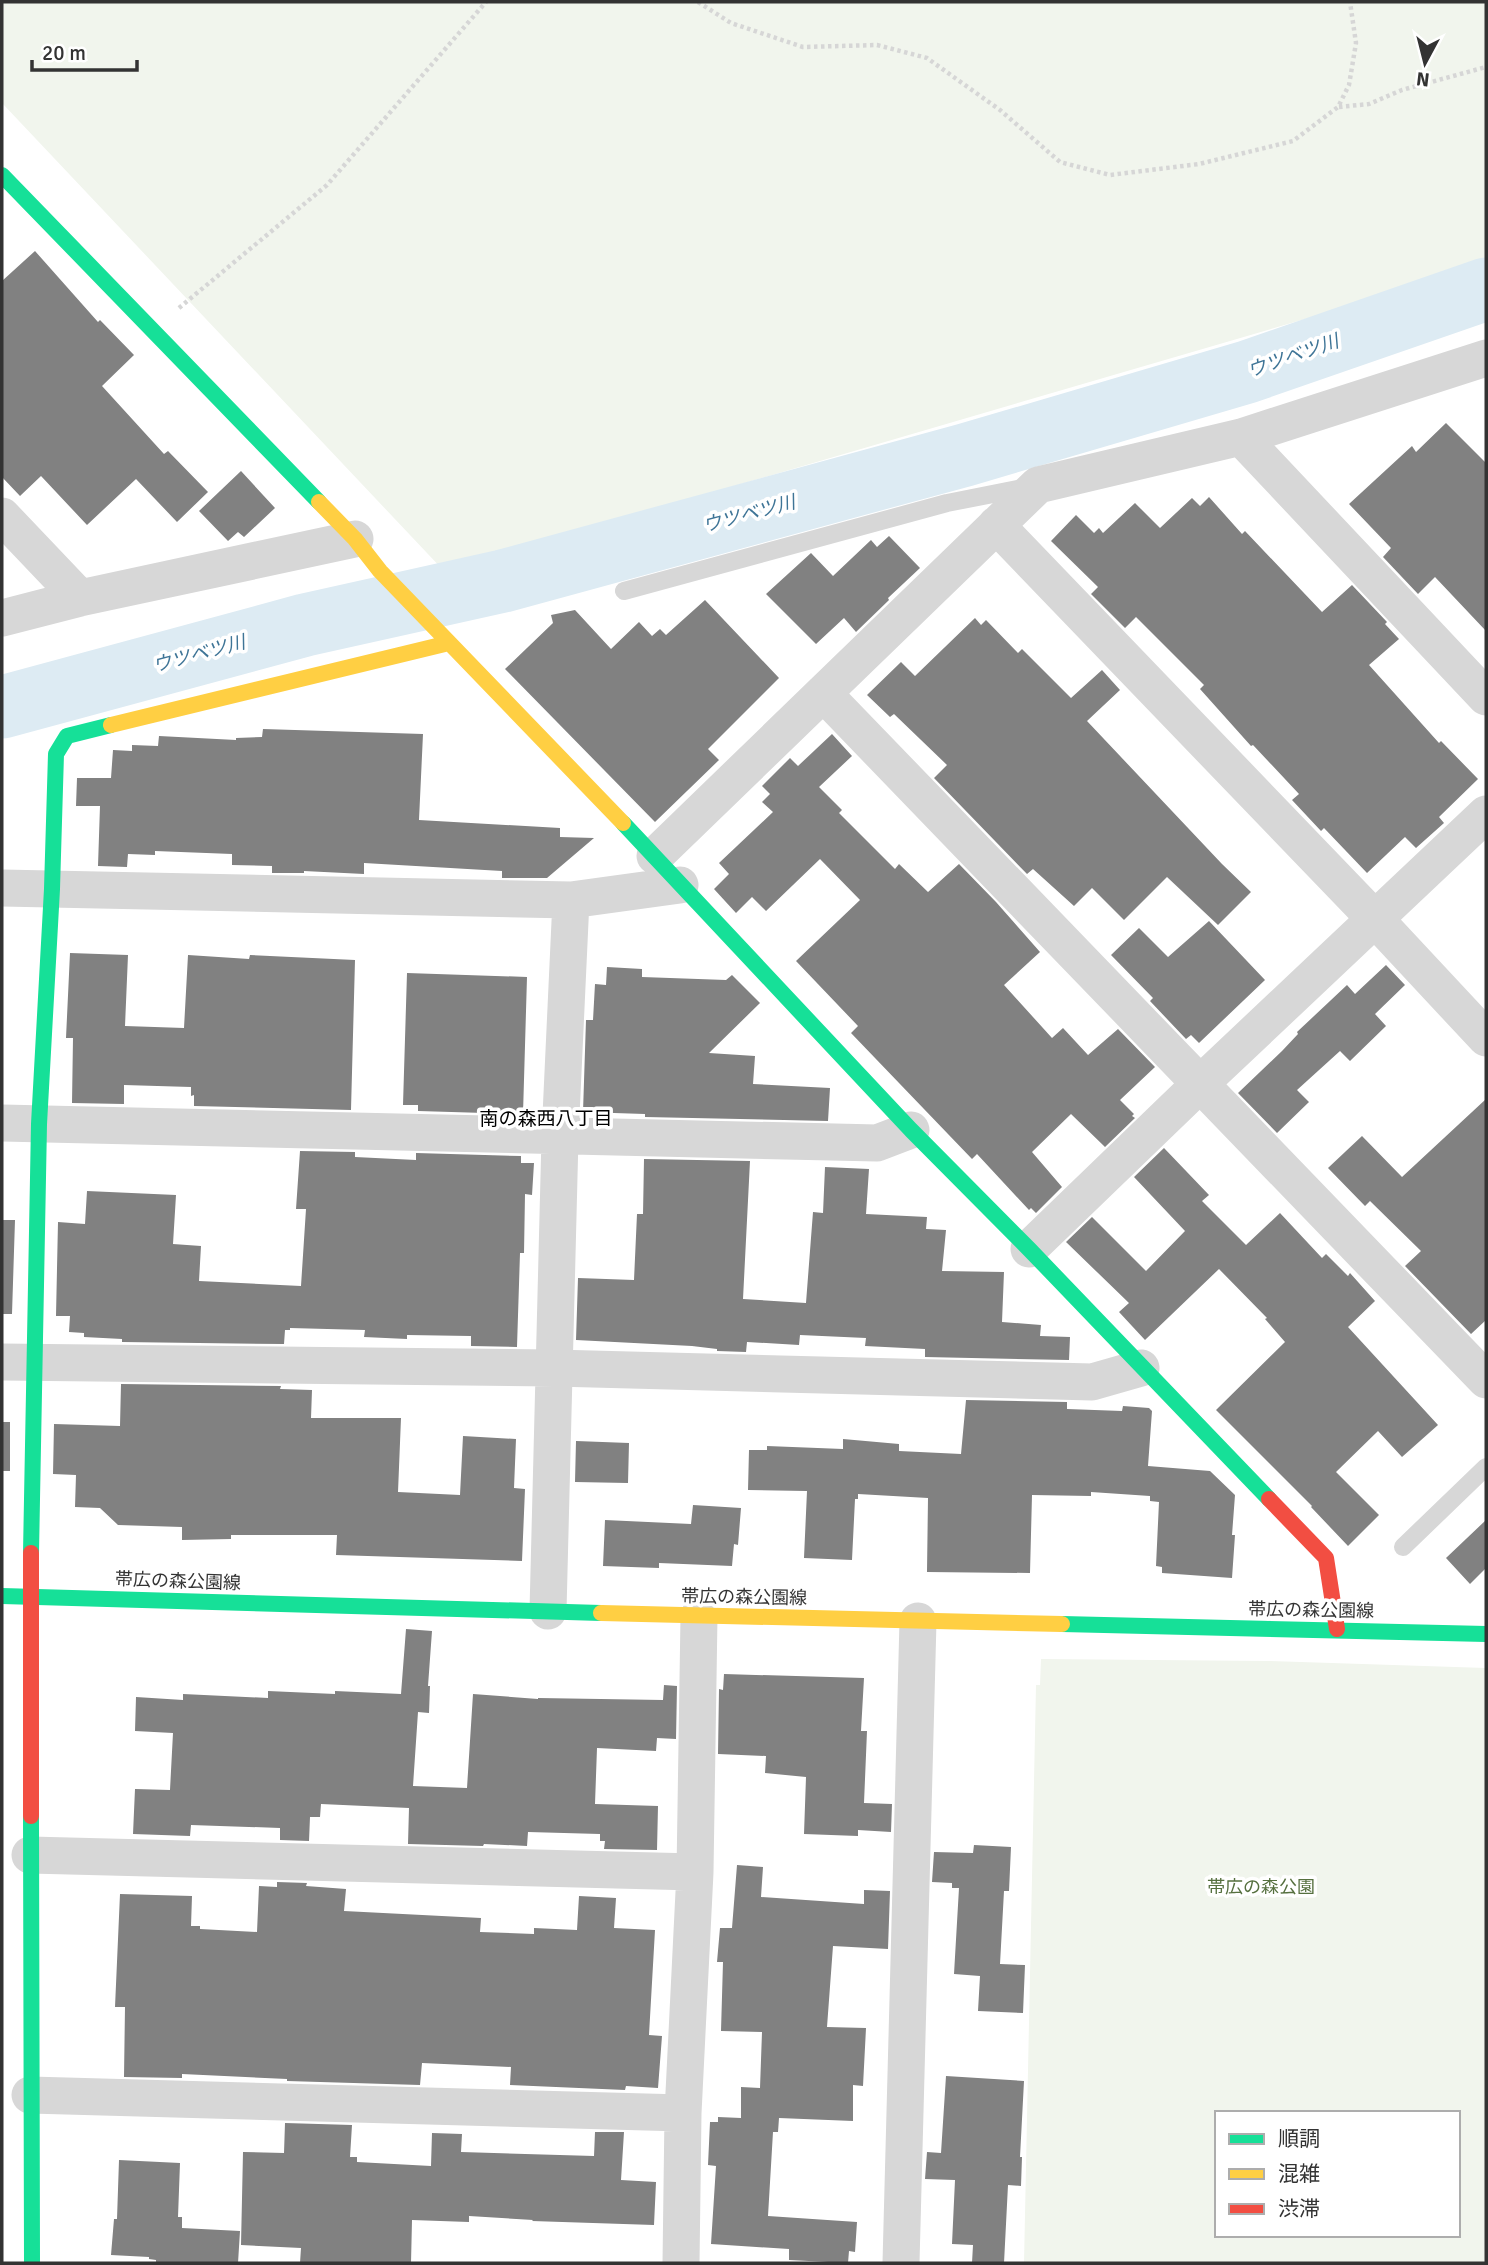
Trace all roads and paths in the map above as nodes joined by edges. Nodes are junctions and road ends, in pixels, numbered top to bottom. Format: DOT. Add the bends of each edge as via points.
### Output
graph roads {
  1 [pos="485,2"];
  2 [pos="698,2"];
  3 [pos="1350,2"];
  4 [pos="1486,67"];
  5 [pos="1338,107"];
  6 [pos="2,175"];
  7 [pos="151,330"];
  8 [pos="1486,358"];
  9 [pos="1241,437"];
  10 [pos="1038,485"];
  11 [pos="2,516"];
  12 [pos="996,525"];
  13 [pos="355,539"];
  14 [pos="624,591"];
  15 [pos="80,598"];
  16 [pos="2,618"];
  17 [pos="449,643"];
  18 [pos="823,693"];
  19 [pos="1486,697"];
  20 [pos="1486,814"];
  21 [pos="655,856"];
  22 [pos="680,885"];
  23 [pos="2,888"];
  24 [pos="52,889"];
  25 [pos="571,901"];
  26 [pos="1376,920"];
  27 [pos="1486,1038"];
  28 [pos="1200,1083"];
  29 [pos="2,1123"];
  30 [pos="39,1124"];
  31 [pos="911,1130"];
  32 [pos="560,1137"];
  33 [pos="1029,1249"];
  34 [pos="17,1363"];
  35 [pos="554,1368"];
  36 [pos="1141,1368"];
  37 [pos="1486,1380"];
  38 [pos="1486,1467"];
  39 [pos="1403,1547"];
  40 [pos="2,1596"];
  41 [pos="30,1596"];
  42 [pos="548,1611"];
  43 [pos="699,1616"];
  44 [pos="918,1621"];
  45 [pos="1336,1629"];
  46 [pos="1486,1634"];
  47 [pos="30,1855"];
  48 [pos="695,1872"];
  49 [pos="30,2095"];
  50 [pos="683,2113"];
  51 [pos="32,2263"];
  52 [pos="681,2263"];
  53 [pos="901,2263"];
  1 -- 7 [label="path" via="327,185"];
  2 -- 5 [label="path" via="731,23 803,47 877,45 927,58 1000,110 1060,162 1110,176 1199,164 1293,141"];
  3 -- 5 [label="path" via="1356,43 1349,85"];
  4 -- 5 [label="path" via="1369,104"];
  6 -- 7 [label="street"];
  7 -- 13 [label="street"];
  8 -- 9 [label="street"];
  9 -- 10 [label="street"];
  9 -- 19 [label="street"];
  10 -- 12 [label="street"];
  10 -- 14 [label="lane" via="947,502"];
  11 -- 15 [label="street"];
  12 -- 18 [label="street"];
  12 -- 26 [label="street"];
  13 -- 15 [label="street"];
  13 -- 17 [label="street"];
  15 -- 16 [label="street"];
  17 -- 21 [label="street"];
  17 -- 24 [label="street" via="67,736 56,754"];
  18 -- 21 [label="street"];
  18 -- 28 [label="street"];
  20 -- 26 [label="street"];
  21 -- 22 [label="street"];
  22 -- 25 [label="street"];
  22 -- 31 [label="street"];
  23 -- 24 [label="street"];
  24 -- 25 [label="street"];
  24 -- 30 [label="street"];
  25 -- 32 [label="street"];
  26 -- 27 [label="street"];
  26 -- 28 [label="street"];
  28 -- 33 [label="street"];
  28 -- 37 [label="street"];
  29 -- 30 [label="street"];
  30 -- 32 [label="street"];
  30 -- 34 [label="street"];
  31 -- 32 [label="street" via="877,1143"];
  31 -- 33 [label="street"];
  32 -- 35 [label="street"];
  33 -- 36 [label="street"];
  34 -- 35 [label="street"];
  34 -- 41 [label="street"];
  35 -- 36 [label="street" via="1092,1382"];
  35 -- 42 [label="street"];
  36 -- 45 [label="street" via="1326,1558"];
  38 -- 39 [label="lane"];
  40 -- 41 [label="street, 帯広の森公園線"];
  41 -- 42 [label="street, 帯広の森公園線"];
  41 -- 47 [label="street"];
  42 -- 43 [label="street, 帯広の森公園線"];
  43 -- 44 [label="street, 帯広の森公園線"];
  43 -- 48 [label="street"];
  44 -- 45 [label="street, 帯広の森公園線"];
  44 -- 53 [label="street"];
  45 -- 46 [label="street, 帯広の森公園線"];
  47 -- 48 [label="street"];
  47 -- 49 [label="street"];
  48 -- 50 [label="street"];
  49 -- 50 [label="street"];
  49 -- 51 [label="street"];
  50 -- 52 [label="street"];
}
